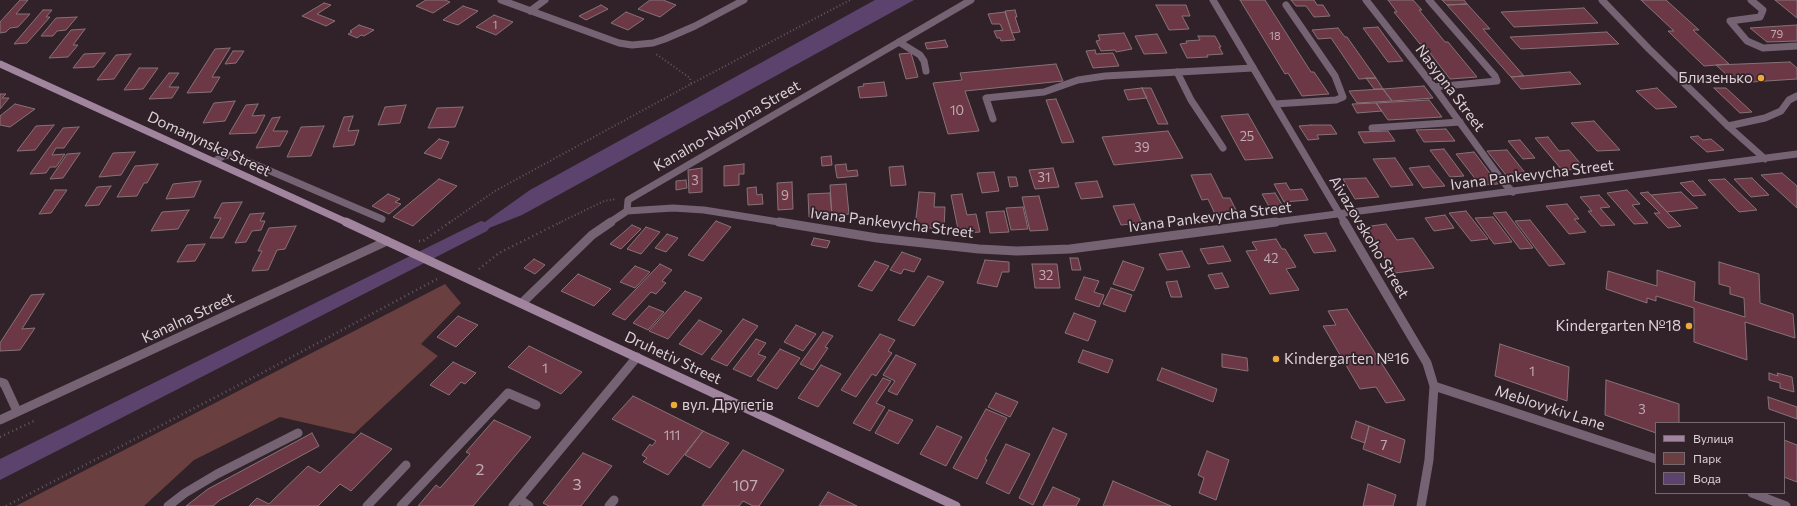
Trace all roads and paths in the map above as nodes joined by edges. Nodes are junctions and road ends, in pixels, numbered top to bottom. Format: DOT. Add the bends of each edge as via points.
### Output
graph roads {
  1 [pos="501,0"];
  2 [pos="545,0"];
  3 [pos="744,0"];
  4 [pos="850,0"];
  5 [pos="971,0"];
  6 [pos="1213,0"];
  7 [pos="1366,0"];
  8 [pos="1429,0"];
  9 [pos="1602,0"];
  10 [pos="1751,0"];
  11 [pos="1286,5"];
  12 [pos="530,10"];
  13 [pos="899,42"];
  14 [pos="653,43"];
  15 [pos="1797,46"];
  16 [pos="0,64"];
  17 [pos="1253,68"];
  18 [pos="926,71"];
  19 [pos="1177,72"];
  20 [pos="691,84"];
  21 [pos="1434,87"];
  22 [pos="1797,96"];
  23 [pos="1274,104"];
  24 [pos="993,119"];
  25 [pos="1460,122"];
  26 [pos="1728,126"];
  27 [pos="1372,128"];
  28 [pos="1223,148"];
  29 [pos="1797,154"];
  30 [pos="1765,159"];
  31 [pos="215,161"];
  32 [pos="1513,192"];
  33 [pos="628,200"];
  34 [pos="627,211"];
  35 [pos="1338,214"];
  36 [pos="382,219"];
  37 [pos="386,241"];
  38 [pos="418,241"];
  39 [pos="448,269"];
  40 [pos="468,278"];
  41 [pos="522,303"];
  42 [pos="637,357"];
  43 [pos="0,382"];
  44 [pos="1434,386"];
  45 [pos="536,405"];
  46 [pos="17,411"];
  47 [pos="0,420"];
  48 [pos="298,433"];
  49 [pos="1655,459"];
  50 [pos="406,465"];
  51 [pos="1755,494"];
  52 [pos="516,502"];
  53 [pos="6,506"];
  54 [pos="168,506"];
  55 [pos="367,506"];
  56 [pos="401,506"];
  57 [pos="529,506"];
  58 [pos="956,506"];
  59 [pos="1421,506"];
  60 [pos="1786,506"];
  1 -- 12 [label="street"];
  2 -- 12 [label="street"];
  3 -- 14 [label="street" via="695,26"];
  4 -- 20 [label="path"];
  5 -- 13 [label="street, Kanalno-Nasypna Street"];
  6 -- 17 [label="street, Aivazovskoho Street"];
  7 -- 21 [label="street, Nasypna Street"];
  8 -- 21 [label="street" via="1497,81"];
  9 -- 26 [label="street"];
  10 -- 15 [label="street" via="1763,10 1760,17 1730,21 1748,40 1763,48"];
  11 -- 23 [label="street" via="1334,76 1343,97 1336,100"];
  12 -- 14 [label="street" via="619,43"];
  13 -- 18 [label="street" via="920,55"];
  13 -- 33 [label="street, Kanalno-Nasypna Street"];
  14 -- 20 [label="path" via="650,48 690,78"];
  16 -- 31 [label="main road, Domanynska Street"];
  17 -- 19 [label="street"];
  17 -- 23 [label="street, Aivazovskoho Street"];
  19 -- 24 [label="street" via="1105,76 1078,80 1044,92 986,98"];
  19 -- 28 [label="street" via="1191,100"];
  20 -- 38 [label="path" via="495,191 423,241"];
  21 -- 25 [label="street, Nasypna Street"];
  22 -- 26 [label="street" via="1789,100 1781,111 1765,118"];
  23 -- 35 [label="street, Aivazovskoho Street"];
  25 -- 27 [label="street"];
  25 -- 32 [label="street, Nasypna Street"];
  26 -- 30 [label="street"];
  29 -- 30 [label="street, Ivana Pankevycha Street"];
  30 -- 32 [label="street, Ivana Pankevycha Street"];
  31 -- 36 [label="street" via="223,156 233,155"];
  31 -- 37 [label="main road, Domanynska Street"];
  32 -- 35 [label="street, Ivana Pankevycha Street"];
  33 -- 34 [label="street"];
  33 -- 40 [label="path" via="604,201 499,253"];
  34 -- 35 [label="street, Ivana Pankevycha Street" via="673,208 704,210 877,238 1017,251 1070,249"];
  34 -- 41 [label="street" via="592,236"];
  35 -- 44 [label="street, Aivazovskoho Street" via="1427,363"];
  37 -- 39 [label="main road, Domanynska Street"];
  37 -- 46 [label="street, Kanalna Street"];
  39 -- 40 [label="main road, Druhetiv Street"];
  39 -- 53 [label="path" via="262,373"];
  40 -- 41 [label="main road, Druhetiv Street"];
  41 -- 42 [label="main road, Druhetiv Street"];
  42 -- 52 [label="street"];
  42 -- 58 [label="main road, Druhetiv Street"];
  43 -- 46 [label="street" via="4,383"];
  44 -- 49 [label="street, Meblovykiv Lane"];
  44 -- 59 [label="street, Aivazovskoho Street" via="1430,460"];
  45 -- 56 [label="street" via="508,393"];
  46 -- 47 [label="street, Kanalna Street"];
  48 -- 54 [label="street" via="217,474"];
  50 -- 55 [label="street"];
  51 -- 60 [label="street"];
  52 -- 57 [label="street"];
}
